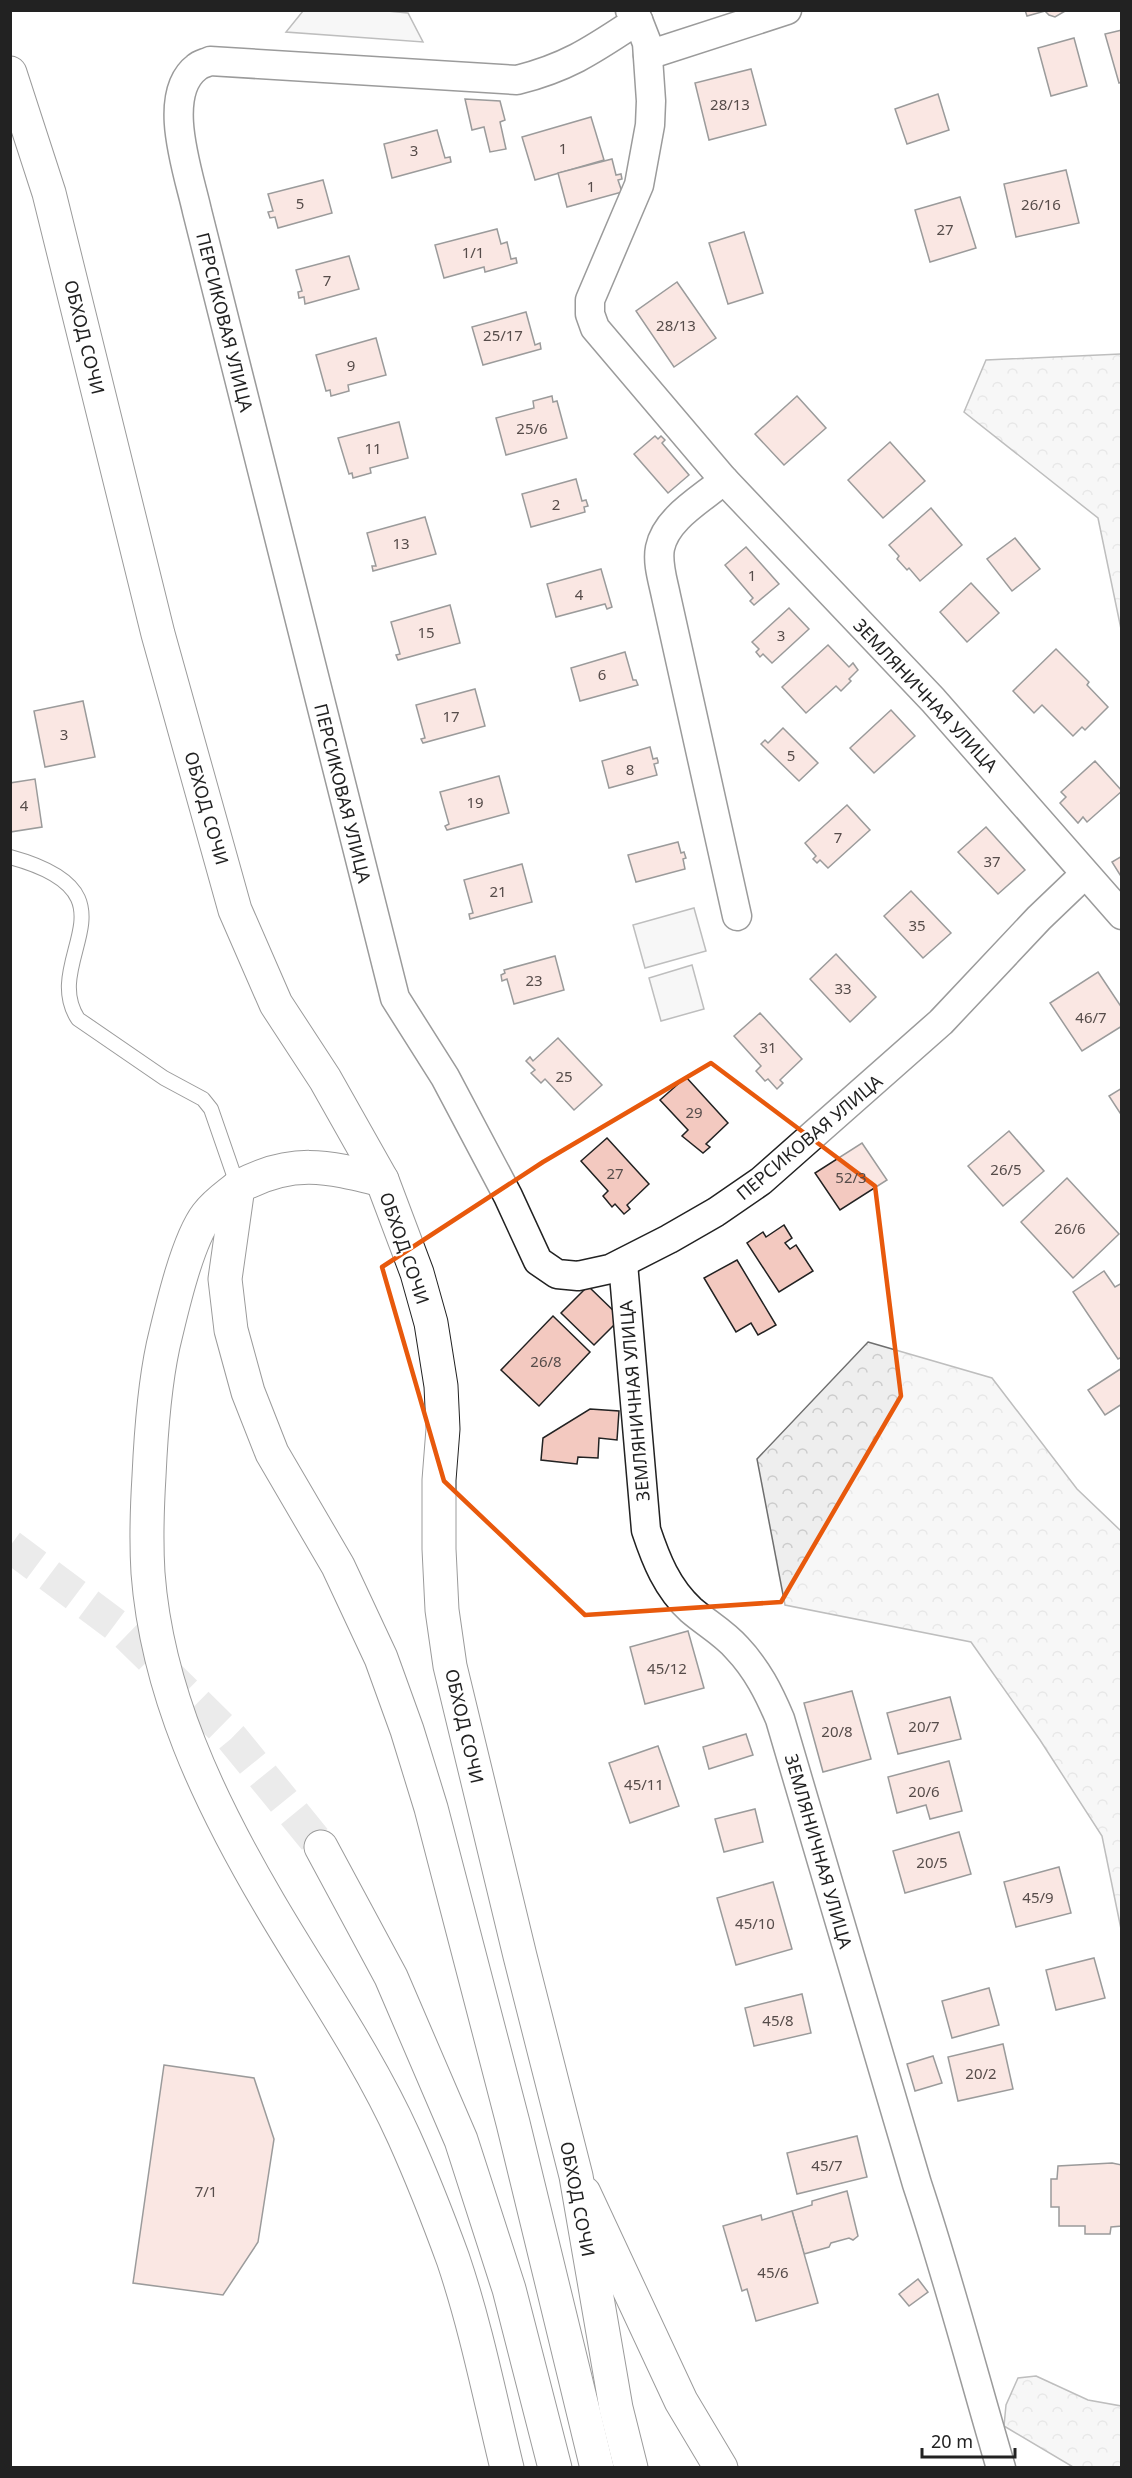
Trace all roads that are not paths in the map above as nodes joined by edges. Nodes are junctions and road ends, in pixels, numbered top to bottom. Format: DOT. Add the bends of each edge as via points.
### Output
graph roads {
  1 [pos="787,10"];
  2 [pos="634,15"];
  3 [pos="648,55"];
  4 [pos="10,73"];
  5 [pos="724,480"];
  6 [pos="10,857"];
  7 [pos="1085,874"];
  8 [pos="1122,915"];
  9 [pos="737,916"];
  10 [pos="382,1180"];
  11 [pos="238,1188"];
  12 [pos="623,1263"];
  13 [pos="321,1847"];
  14 [pos="576,2175"];
  15 [pos="507,2468"];
  16 [pos="555,2468"];
  17 [pos="597,2468"];
  18 [pos="631,2468"];
  19 [pos="721,2468"];
  20 [pos="1001,2468"];
  1 -- 3 [label="street"];
  2 -- 3 [label="street, ЗЕМЛЯНИЧНАЯ УЛИЦА" via="647,43"];
  2 -- 12 [label="street, ПЕРСИКОВАЯ УЛИЦА" via="583,57 517,80 210,61 197,67 186,80 178,99 178,123 197,211 395,998 478,1138 538,1261 557,1274 578,1276"];
  3 -- 5 [label="street, ЗЕМЛЯНИЧНАЯ УЛИЦА" via="651,100 643,171 595,285 590,314 595,328"];
  4 -- 10 [label="main road, ОБХОД СОЧИ" via="50,193 158,634 235,910 276,1004 325,1079"];
  5 -- 7 [label="street, ЗЕМЛЯНИЧНАЯ УЛИЦА" via="933,700"];
  5 -- 9 [label="street" via="675,521 665,533 660,550 666,596"];
  6 -- 11 [label="lane" via="58,877 76,894 80,932 68,997 71,1009 78,1019 164,1078 203,1098 211,1109"];
  7 -- 8 [label="street, ЗЕМЛЯНИЧНАЯ УЛИЦА"];
  7 -- 12 [label="street, ПЕРСИКОВАЯ УЛИЦА" via="941,1022 761,1181 716,1212"];
  10 -- 11 [label="main road" via="308,1166 260,1176"];
  10 -- 14 [label="main road, ОБХОД СОЧИ" via="417,1273 431,1323 441,1386 439,1549 450,1666"];
  11 -- 15 [label="main road" via="200,1224 156,1376 147,1529 150,1593 163,1664 193,1756 213,1800 372,2076 432,2201 478,2346"];
  11 -- 17 [label="main road" via="225,1290 248,1392 272,1453 338,1566 381,1658 407,1730 505,2089"];
  12 -- 20 [label="street, ЗЕМЛЯНИЧНАЯ УЛИЦА" via="646,1530 657,1564 674,1589 690,1609 737,1647 757,1673 780,1719"];
  13 -- 16 [label="main road" via="391,1977 456,2129 509,2289"];
  14 -- 18 [label="main road, ОБХОД СОЧИ" via="616,2408"];
  14 -- 19 [label="main road" via="681,2401"];
}
